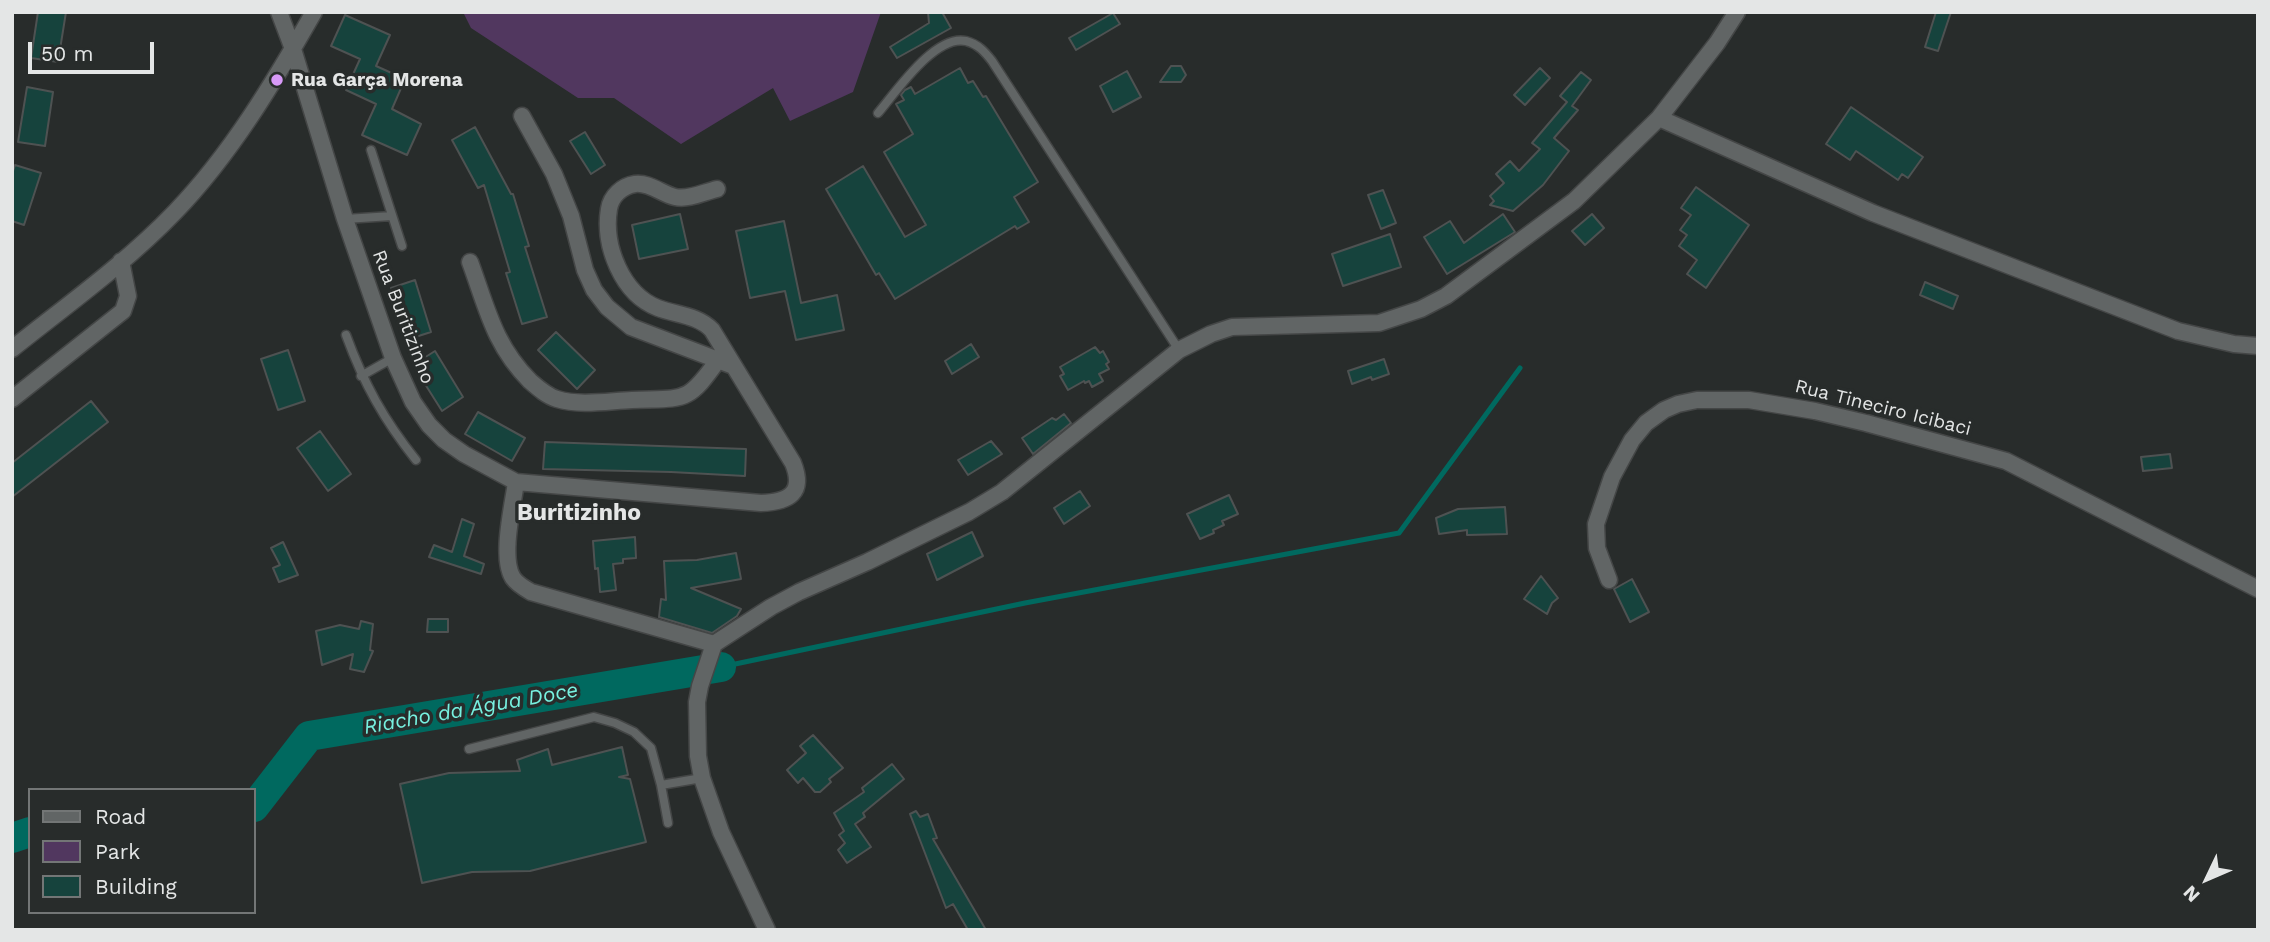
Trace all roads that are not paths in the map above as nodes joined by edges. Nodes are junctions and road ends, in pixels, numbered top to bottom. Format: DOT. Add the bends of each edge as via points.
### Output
graph roads {
  1 [pos="279,12"];
  2 [pos="314,12"];
  3 [pos="1737,12"];
  4 [pos="293,48"];
  5 [pos="878,113"];
  6 [pos="522,116"];
  7 [pos="1659,118"];
  8 [pos="371,150"];
  9 [pos="717,189"];
  10 [pos="392,216"];
  11 [pos="345,219"];
  12 [pos="402,246"];
  13 [pos="121,261"];
  14 [pos="470,262"];
  15 [pos="346,335"];
  16 [pos="2258,346"];
  17 [pos="12,349"];
  18 [pos="1179,350"];
  19 [pos="393,358"];
  20 [pos="724,362"];
  21 [pos="361,376"];
  22 [pos="12,399"];
  23 [pos="416,460"];
  24 [pos="516,482"];
  25 [pos="1609,580"];
  26 [pos="2258,589"];
  27 [pos="714,644"];
  28 [pos="469,749"];
  29 [pos="702,778"];
  30 [pos="661,785"];
  31 [pos="668,823"];
  32 [pos="767,930"];
  1 -- 4 [label="street, Rua Buritizinho"];
  2 -- 4 [label="street"];
  3 -- 7 [label="street"];
  4 -- 11 [label="street, Rua Buritizinho"];
  4 -- 13 [label="street" via="209,173 174,213"];
  5 -- 18 [label="lane" via="936,50 957,40 976,45 992,61"];
  6 -- 20 [label="street" via="554,174 585,270 607,307 631,327"];
  7 -- 16 [label="street" via="1873,213 2129,312 2201,337"];
  7 -- 18 [label="street" via="1574,201 1446,296 1421,309 1379,323 1232,327"];
  8 -- 10 [label="lane"];
  9 -- 20 [label="street" via="674,197 636,184 612,200 609,218 615,258 629,288 650,304 705,322"];
  10 -- 11 [label="lane"];
  10 -- 12 [label="lane"];
  11 -- 19 [label="street, Rua Buritizinho"];
  13 -- 17 [label="street"];
  13 -- 22 [label="street" via="128,296 123,311"];
  14 -- 20 [label="street" via="502,347 516,367 556,399 680,398 698,388"];
  15 -- 21 [label="lane"];
  18 -- 27 [label="street" via="1002,492 799,592"];
  19 -- 21 [label="lane"];
  19 -- 24 [label="street, Rua Buritizinho" via="429,425 464,454"];
  20 -- 24 [label="street, Rua Buritizinho" via="793,463 796,490 785,500 761,503"];
  21 -- 23 [label="lane" via="390,428"];
  24 -- 27 [label="street" via="507,556 520,585"];
  25 -- 26 [label="street, Rua Tineciro Icibaci" via="1597,548 1596,524 1612,477 1632,440 1646,423 1678,404 1736,400 1815,411 2006,461"];
  27 -- 29 [label="street" via="696,702"];
  28 -- 30 [label="lane" via="594,717 634,732 651,748"];
  29 -- 30 [label="lane"];
  29 -- 32 [label="street" via="721,832"];
  30 -- 31 [label="lane"];
}
